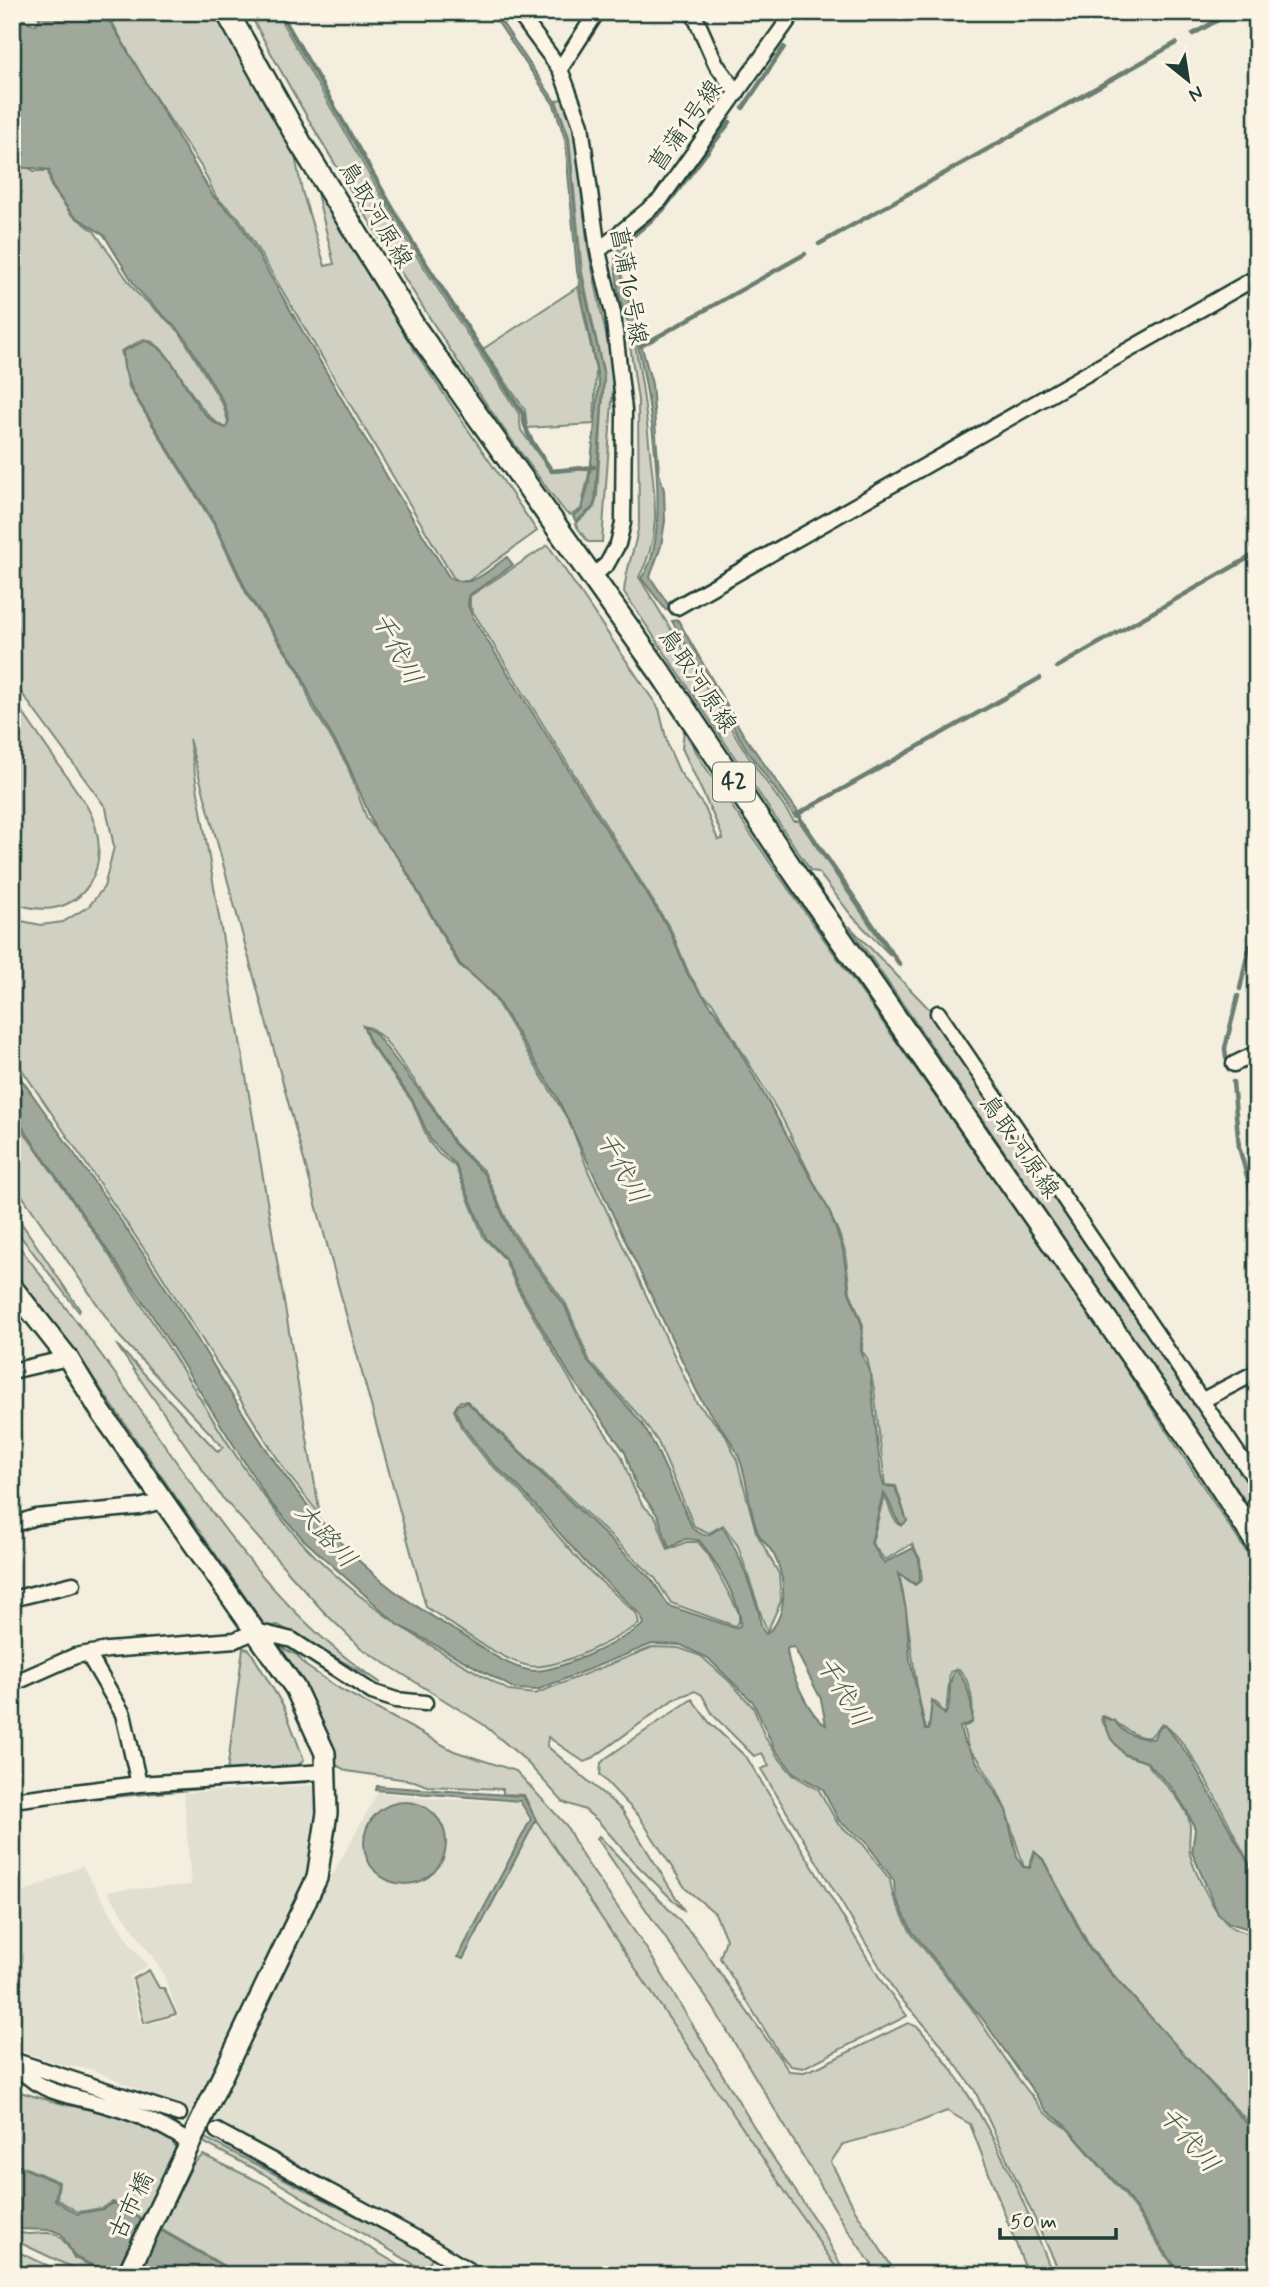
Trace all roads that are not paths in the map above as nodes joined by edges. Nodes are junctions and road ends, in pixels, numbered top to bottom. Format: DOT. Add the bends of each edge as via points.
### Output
graph roads {
  1 [pos="227,12"];
  2 [pos="518,12"];
  3 [pos="597,12"];
  4 [pos="693,12"];
  5 [pos="794,12"];
  6 [pos="560,69"];
  7 [pos="737,93"];
  8 [pos="598,251"];
  9 [pos="1257,277"];
  10 [pos="593,576"];
  11 [pos="677,607"];
  12 [pos="938,1013"];
  13 [pos="1257,1053"];
  14 [pos="1234,1065"];
  15 [pos="12,1287"];
  16 [pos="68,1358"];
  17 [pos="12,1371"];
  18 [pos="1257,1371"];
  19 [pos="1201,1401"];
  20 [pos="1257,1482"];
  21 [pos="163,1501"];
  22 [pos="12,1525"];
  23 [pos="1257,1543"];
  24 [pos="73,1584"];
  25 [pos="12,1599"];
  26 [pos="256,1631"];
  27 [pos="88,1654"];
  28 [pos="12,1684"];
  29 [pos="425,1703"];
  30 [pos="324,1772"];
  31 [pos="139,1784"];
  32 [pos="12,1800"];
  33 [pos="13,2060"];
  34 [pos="179,2114"];
  35 [pos="217,2131"];
  36 [pos="185,2151"];
  37 [pos="127,2275"];
  38 [pos="475,2275"];
  1 -- 10 [label="main road, 鳥取河原線 / 42" via="386,285"];
  2 -- 6 [label="street, 菖蒲16号線"];
  3 -- 6 [label="street"];
  4 -- 7 [label="street" via="716,64"];
  5 -- 7 [label="street, 菖蒲1号線"];
  6 -- 8 [label="street, 菖蒲16号線" via="581,125"];
  7 -- 8 [label="street, 菖蒲1号線" via="660,200"];
  8 -- 10 [label="street, 菖蒲16号線" via="613,313 624,410 623,523 607,564"];
  9 -- 11 [label="street"];
  10 -- 23 [label="main road, 鳥取河原線 / 42"];
  12 -- 19 [label="street"];
  13 -- 14 [label="street"];
  15 -- 16 [label="street, 古市橋"];
  16 -- 17 [label="street"];
  16 -- 21 [label="street, 古市橋"];
  18 -- 19 [label="street"];
  19 -- 20 [label="street"];
  21 -- 22 [label="street" via="36,1517"];
  21 -- 26 [label="street, 古市橋"];
  24 -- 25 [label="street"];
  26 -- 27 [label="street" via="235,1640"];
  26 -- 29 [label="street" via="292,1640 372,1692"];
  26 -- 30 [label="street, 古市橋" via="295,1688 325,1753"];
  27 -- 28 [label="street"];
  27 -- 31 [label="street" via="123,1714"];
  30 -- 31 [label="street"];
  30 -- 36 [label="street, 古市橋" via="327,1813 317,1878"];
  31 -- 32 [label="street"];
  33 -- 34 [label="street"];
  33 -- 36 [label="street" via="20,2071 53,2093 111,2106 172,2130"];
  35 -- 38 [label="street" via="422,2241"];
  36 -- 37 [label="street, 古市橋"];
}
